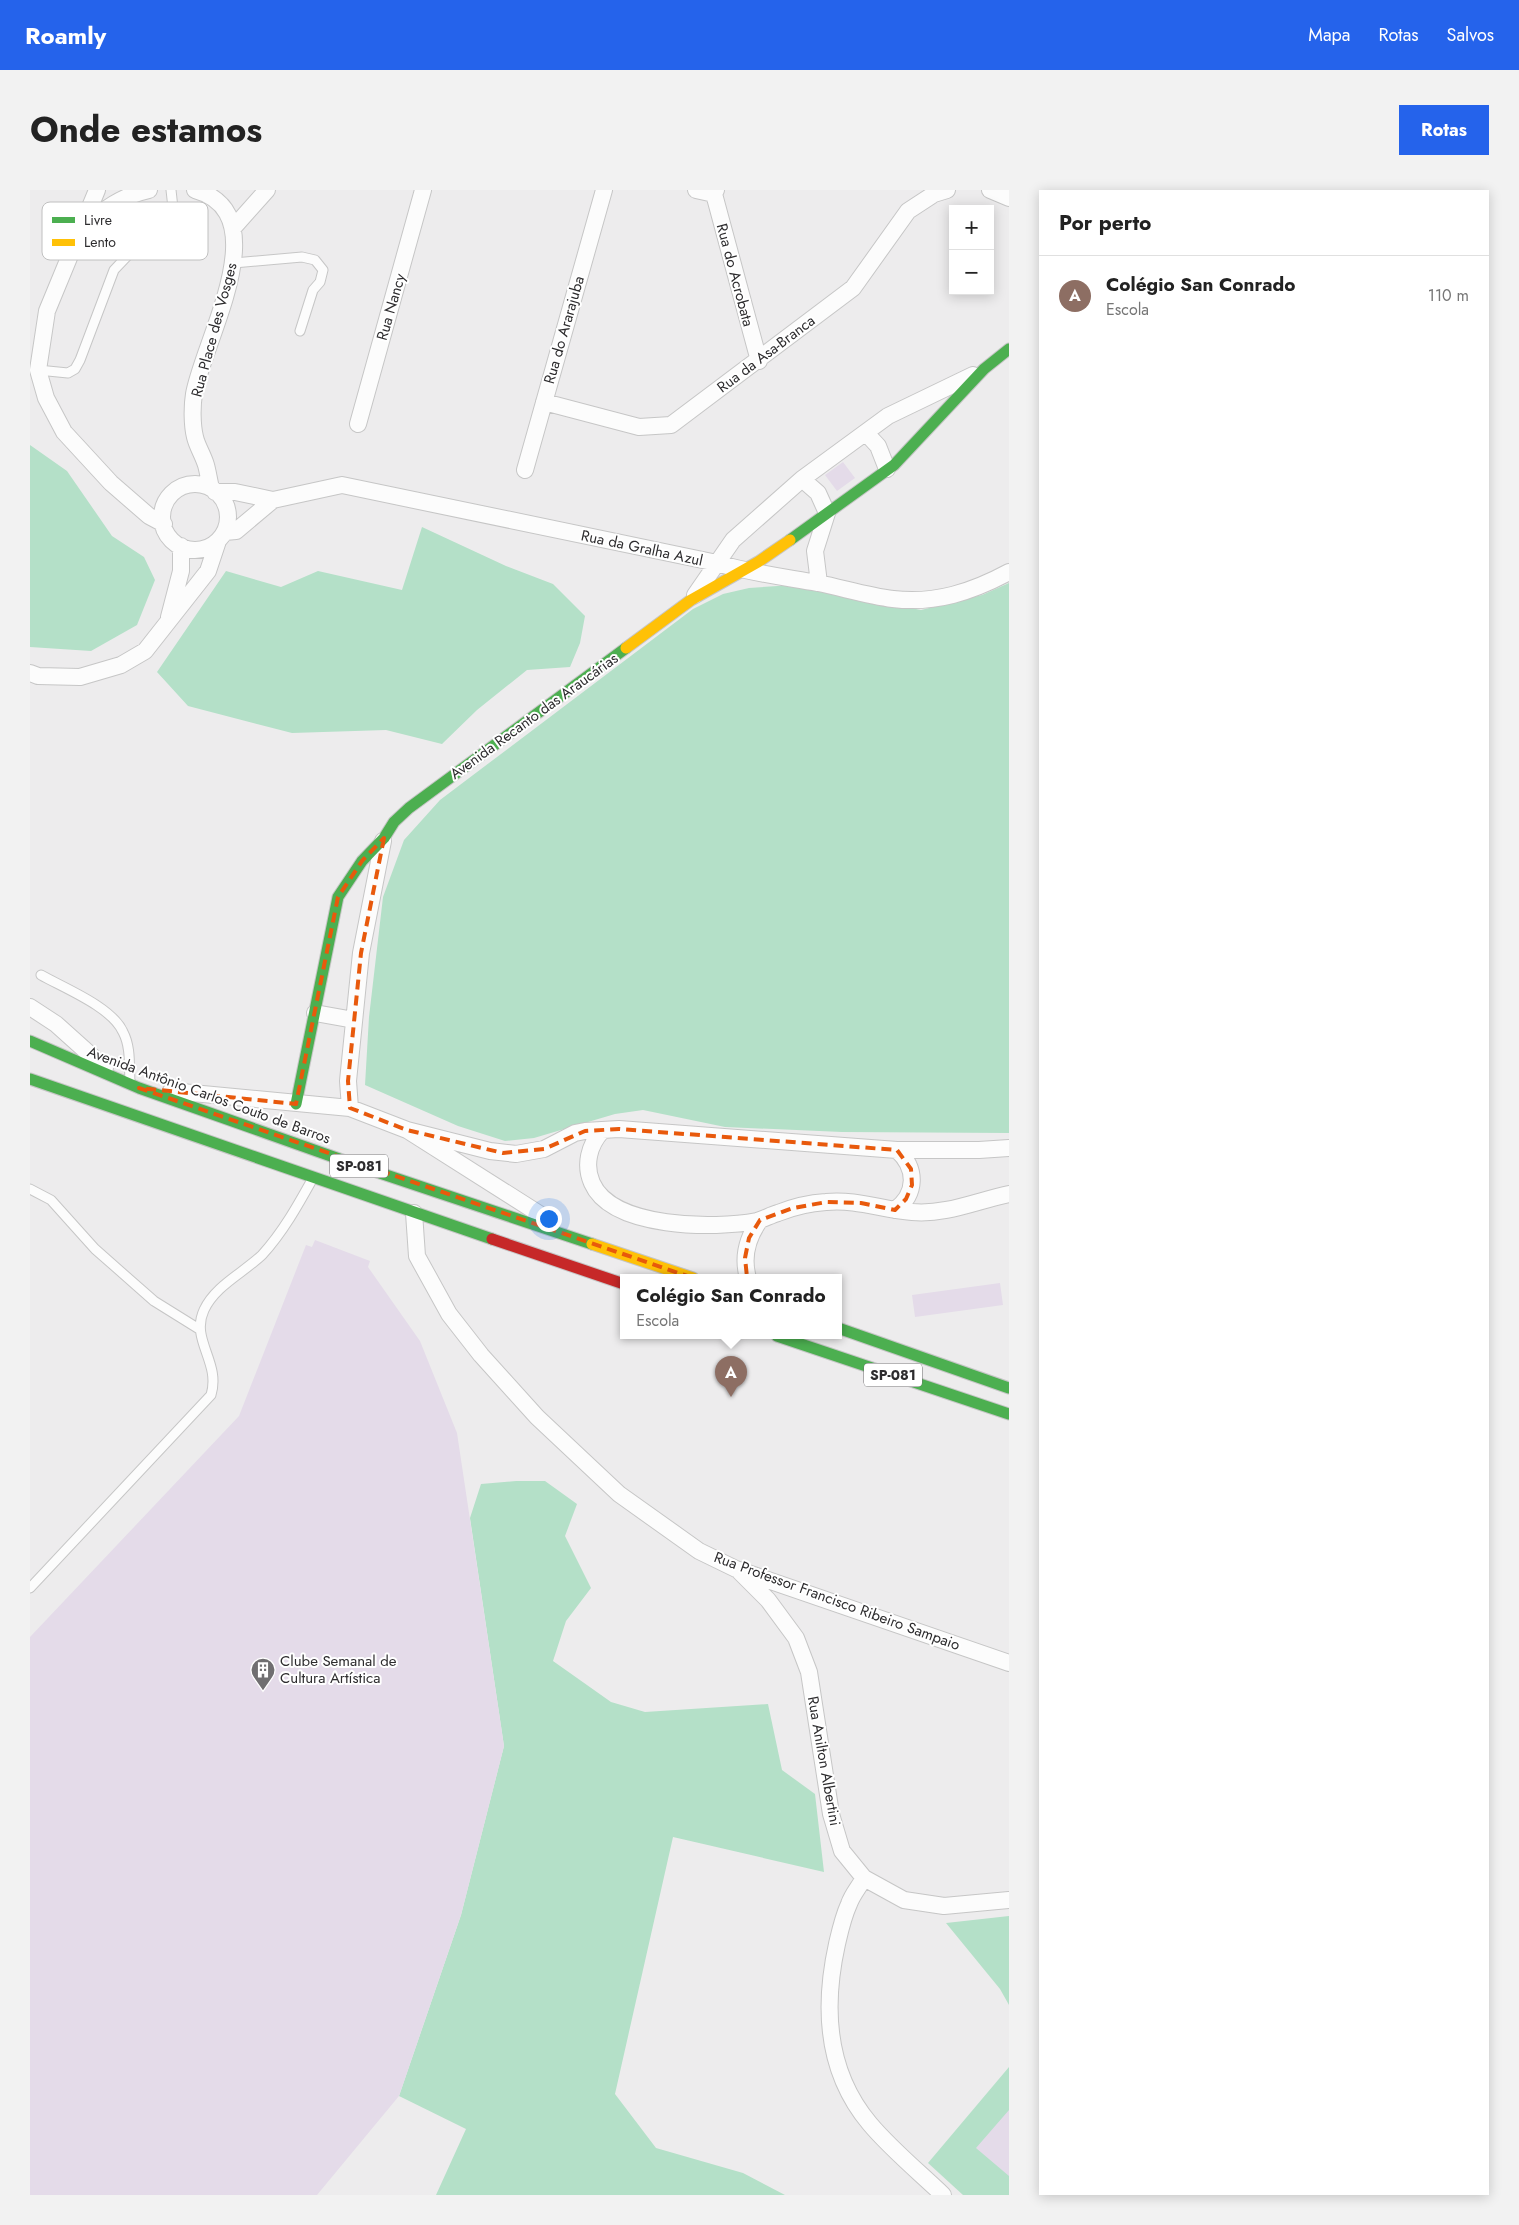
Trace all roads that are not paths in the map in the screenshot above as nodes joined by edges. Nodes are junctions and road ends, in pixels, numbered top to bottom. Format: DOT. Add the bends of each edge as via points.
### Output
graph roads {
  1 [pos="97,190"];
  2 [pos="148,190"];
  3 [pos="195,190"];
  4 [pos="266,190"];
  5 [pos="423,190"];
  6 [pos="604,190"];
  7 [pos="696,190"];
  8 [pos="947,190"];
  9 [pos="990,190"];
  10 [pos="715,192"];
  11 [pos="1009,198"];
  12 [pos="92,202"];
  13 [pos="117,202"];
  14 [pos="234,227"];
  15 [pos="68,260"];
  16 [pos="124,260"];
  17 [pos="234,263"];
  18 [pos="300,331"];
  19 [pos="1009,349"];
  20 [pos="759,361"];
  21 [pos="38,370"];
  22 [pos="984,370"];
  23 [pos="544,402"];
  24 [pos="358,424"];
  25 [pos="866,433"];
  26 [pos="887,469"];
  27 [pos="525,470"];
  28 [pos="802,479"];
  29 [pos="213,490"];
  30 [pos="273,500"];
  31 [pos="827,513"];
  32 [pos="164,524"];
  33 [pos="221,536"];
  34 [pos="180,546"];
  35 [pos="717,563"];
  36 [pos="742,570"];
  37 [pos="1009,572"];
  38 [pos="819,583"];
  39 [pos="691,600"];
  40 [pos="167,624"];
  41 [pos="30,673"];
  42 [pos="384,838"];
  43 [pos="41,975"];
  44 [pos="30,1007"];
  45 [pos="315,1013"];
  46 [pos="354,1020"];
  47 [pos="30,1041"];
  48 [pos="30,1079"];
  49 [pos="129,1084"];
  50 [pos="296,1104"];
  51 [pos="350,1108"];
  52 [pos="407,1130"];
  53 [pos="602,1131"];
  54 [pos="1009,1148"];
  55 [pos="897,1150"];
  56 [pos="313,1178"];
  57 [pos="30,1188"];
  58 [pos="1009,1194"];
  59 [pos="895,1210"];
  60 [pos="414,1213"];
  61 [pos="760,1220"];
  62 [pos="586,1242"];
  63 [pos="681,1274"];
  64 [pos="747,1274"];
  65 [pos="620,1283"];
  66 [pos="842,1329"];
  67 [pos="199,1330"];
  68 [pos="786,1339"];
  69 [pos="1009,1388"];
  70 [pos="1009,1414"];
  71 [pos="736,1568"];
  72 [pos="30,1588"];
  73 [pos="1009,1663"];
  74 [pos="864,1878"];
  75 [pos="1009,1900"];
  76 [pos="943,2195"];
  1 -- 12 [label="street"];
  2 -- 13 [label="street"];
  3 -- 14 [label="street, Rua Place des Vosges" via="222,204"];
  4 -- 14 [label="street"];
  5 -- 24 [label="street, Rua Nancy"];
  6 -- 23 [label="street, Rua do Ararajuba"];
  7 -- 10 [label="street"];
  8 -- 20 [label="street, Rua da Asa-Branca" via="934,194 908,211 853,288"];
  9 -- 11 [label="street"];
  10 -- 20 [label="street, Rua do Acrobata"];
  14 -- 17 [label="street, Rua Place des Vosges"];
  15 -- 21 [label="street" via="47,311"];
  16 -- 21 [label="lane" via="114,270 75,369 68,373"];
  17 -- 18 [label="lane" via="302,257 315,260 323,270"];
  17 -- 29 [label="street, Rua Place des Vosges" via="194,395 194,436"];
  19 -- 22 [label="main road"];
  20 -- 23 [label="street, Rua da Asa-Branca" via="670,426 639,427"];
  21 -- 32 [label="street" via="46,398 64,432 111,483 149,516"];
  22 -- 25 [label="street, Avenida Recanto das Araucárias" via="888,416"];
  22 -- 26 [label="main road, Avenida Recanto das Araucárias"];
  23 -- 27 [label="street, Rua do Ararajuba"];
  25 -- 26 [label="street" via="878,446"];
  25 -- 28 [label="street, Avenida Recanto das Araucárias"];
  26 -- 31 [label="main road, Avenida Recanto das Araucárias"];
  28 -- 31 [label="street" via="818,493"];
  28 -- 35 [label="street, Avenida Recanto das Araucárias" via="733,540"];
  29 -- 30 [label="street, Rua da Gralha Azul"];
  29 -- 32 [label="street" via="198,484 184,486 172,493 164,505"];
  29 -- 33 [label="street" via="222,497 228,509 228,523"];
  30 -- 33 [label="street, Rua da Gralha Azul" via="236,531"];
  30 -- 35 [label="street, Rua da Gralha Azul" via="342,484"];
  31 -- 36 [label="main road, Avenida Recanto das Araucárias"];
  31 -- 38 [label="street" via="815,551"];
  32 -- 34 [label="street" via="166,532"];
  33 -- 34 [label="street" via="213,545 200,550"];
  33 -- 40 [label="street" via="208,570"];
  34 -- 40 [label="street" via="181,571"];
  35 -- 36 [label="street, Rua da Gralha Azul"];
  35 -- 39 [label="street, Avenida Recanto das Araucárias"];
  36 -- 38 [label="street, Rua da Gralha Azul"];
  36 -- 39 [label="main road, Avenida Recanto das Araucárias"];
  37 -- 38 [label="street, Rua da Gralha Azul" via="961,594 929,601 892,599"];
  39 -- 42 [label="main road, Avenida Recanto das Araucárias" via="409,808 394,822"];
  40 -- 41 [label="street" via="145,652 121,665 80,677"];
  42 -- 45 [label="main road, Avenida Recanto das Araucárias" via="362,861 338,897"];
  42 -- 46 [label="street, Avenida Recanto das Araucárias" via="361,953"];
  43 -- 49 [label="lane" via="110,1014 123,1030 129,1048"];
  44 -- 49 [label="street" via="56,1024"];
  45 -- 46 [label="street"];
  45 -- 50 [label="main road, Avenida Recanto das Araucárias"];
  46 -- 51 [label="street, Avenida Recanto das Araucárias" via="348,1082"];
  47 -- 49 [label="main road, Avenida Antônio Carlos Couto de Barros / SP-081"];
  48 -- 56 [label="main road, SP-081"];
  49 -- 50 [label="street"];
  49 -- 62 [label="main road, Avenida Antônio Carlos Couto de Barros / SP-081"];
  50 -- 51 [label="street"];
  51 -- 52 [label="street"];
  52 -- 53 [label="street" via="490,1151 516,1154 544,1149 575,1133"];
  52 -- 62 [label="street"];
  53 -- 55 [label="street" via="620,1129"];
  53 -- 61 [label="street" via="589,1153 588,1171 594,1189 616,1208 657,1221 692,1225 719,1226"];
  54 -- 55 [label="street"];
  55 -- 59 [label="street" via="911,1169 912,1185 906,1199"];
  56 -- 60 [label="main road, SP-081"];
  56 -- 67 [label="lane" via="292,1218 262,1255 215,1294 203,1311"];
  57 -- 67 [label="lane" via="51,1200 96,1249 154,1301"];
  58 -- 59 [label="street" via="947,1211"];
  59 -- 61 [label="street" via="861,1202 827,1202 793,1208"];
  60 -- 65 [label="main road, SP-081"];
  60 -- 71 [label="street, Rua Professor Francisco Ribeiro Sampaio" via="417,1256 449,1314 481,1356 537,1417 620,1494 700,1551"];
  61 -- 64 [label="street" via="746,1248"];
  62 -- 63 [label="main road, Avenida Antônio Carlos Couto de Barros / SP-081"];
  66 -- 69 [label="main road, SP-081"];
  67 -- 72 [label="lane" via="215,1382 211,1395"];
  68 -- 70 [label="main road, SP-081"];
  71 -- 73 [label="street, Rua Professor Francisco Ribeiro Sampaio"];
  71 -- 74 [label="street, Rua Anilton Albertini" via="768,1600 796,1638 809,1672 831,1814 842,1851"];
  74 -- 75 [label="street, Rua Anilton Albertini" via="904,1900 944,1906"];
  74 -- 76 [label="street" via="849,1904 832,1969 828,2002 838,2066 869,2123"];
}
